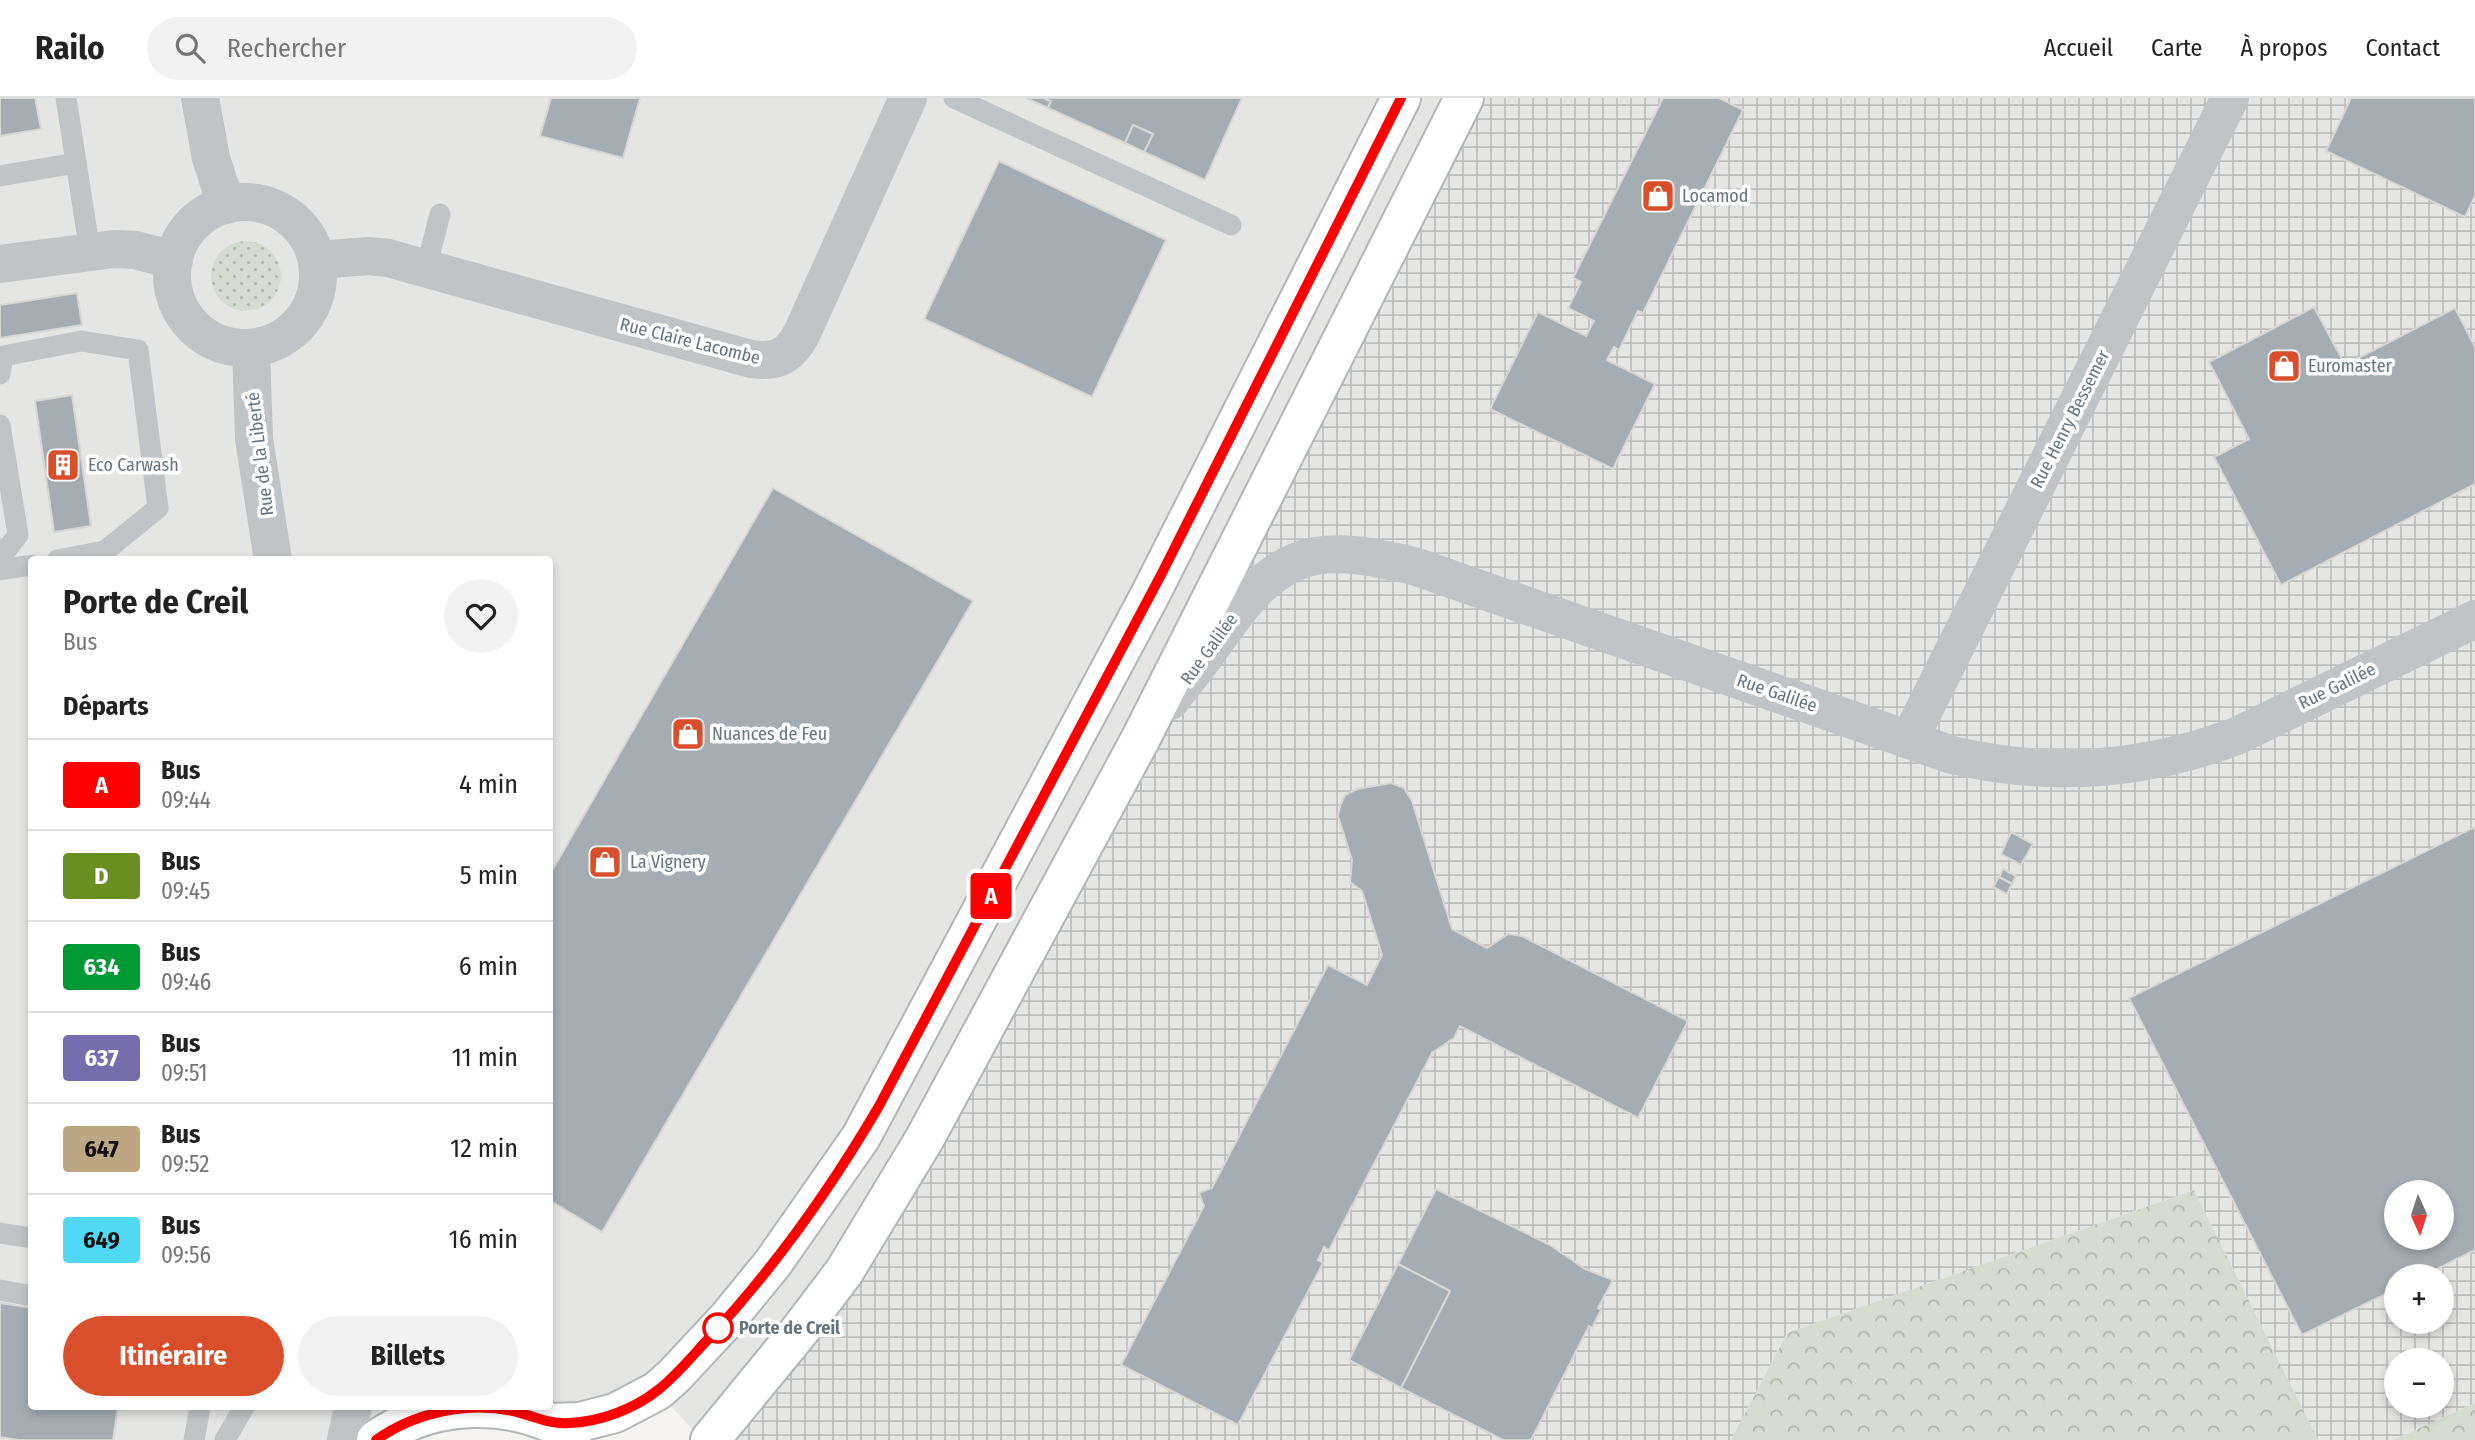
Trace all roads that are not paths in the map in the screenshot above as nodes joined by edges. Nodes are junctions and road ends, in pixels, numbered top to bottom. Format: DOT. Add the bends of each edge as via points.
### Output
graph roads {
  1 [pos="66,98"];
  2 [pos="200,98"];
  3 [pos="908,98"];
  4 [pos="954,98"];
  5 [pos="1401,98"];
  6 [pos="1464,98"];
  7 [pos="2230,98"];
  8 [pos="76,163"];
  9 [pos="0,176"];
  10 [pos="226,205"];
  11 [pos="440,214"];
  12 [pos="1231,225"];
  13 [pos="90,251"];
  14 [pos="174,260"];
  15 [pos="317,260"];
  16 [pos="0,264"];
  17 [pos="426,269"];
  18 [pos="251,348"];
  19 [pos="0,374"];
  20 [pos="0,425"];
  21 [pos="0,550"];
  22 [pos="78,556"];
  23 [pos="272,556"];
  24 [pos="28,566"];
  25 [pos="0,570"];
  26 [pos="2475,619"];
  27 [pos="1141,738"];
  28 [pos="1909,740"];
  29 [pos="0,1233"];
  30 [pos="28,1237"];
  31 [pos="0,1290"];
  32 [pos="28,1295"];
  33 [pos="199,1410"];
  34 [pos="242,1410"];
  35 [pos="352,1410"];
  36 [pos="456,1410"];
  37 [pos="491,1410"];
  38 [pos="541,1421"];
  39 [pos="194,1440"];
  40 [pos="225,1440"];
  41 [pos="346,1440"];
  42 [pos="376,1440"];
  43 [pos="710,1440"];
  1 -- 8 [label="lane"];
  2 -- 10 [label="street"];
  3 -- 17 [label="street, Rue Claire Lacombe" via="802,333 788,354 777,359 751,359"];
  4 -- 12 [label="lane"];
  5 -- 38 [label="street" via="1144,607 861,1137 773,1263 674,1376 657,1391 615,1413 580,1422"];
  6 -- 27 [label="street"];
  7 -- 28 [label="street, Rue Henry Bessemer"];
  8 -- 9 [label="lane"];
  8 -- 13 [label="lane"];
  10 -- 14 [label="street" via="196,221"];
  10 -- 15 [label="street" via="258,203 278,210 303,231"];
  11 -- 17 [label="lane"];
  13 -- 14 [label="street" via="135,250"];
  13 -- 16 [label="street"];
  14 -- 18 [label="street" via="175,293 191,323 218,343"];
  15 -- 17 [label="street, Rue Claire Lacombe" via="379,257"];
  15 -- 18 [label="street" via="316,293 300,323 273,342"];
  18 -- 23 [label="street, Rue de la Liberté" via="253,422"];
  19 -- 22 [label="lane" via="3,356 81,341 138,350 158,508 105,551"];
  20 -- 21 [label="lane" via="18,535 7,549"];
  24 -- 25 [label="lane"];
  26 -- 28 [label="street, Rue Galilée" via="2237,736 2162,760 2099,768 2040,768 1979,761"];
  27 -- 28 [label="street, Rue Galilée" via="1240,606 1268,578 1299,560 1343,555 1389,560 1443,575"];
  27 -- 43 [label="street" via="888,1202 844,1272"];
  29 -- 30 [label="lane"];
  31 -- 32 [label="lane"];
  33 -- 39 [label="lane"];
  34 -- 40 [label="lane"];
  35 -- 41 [label="street"];
  36 -- 42 [label="street" via="406,1423"];
  37 -- 38 [label="street"];
}
